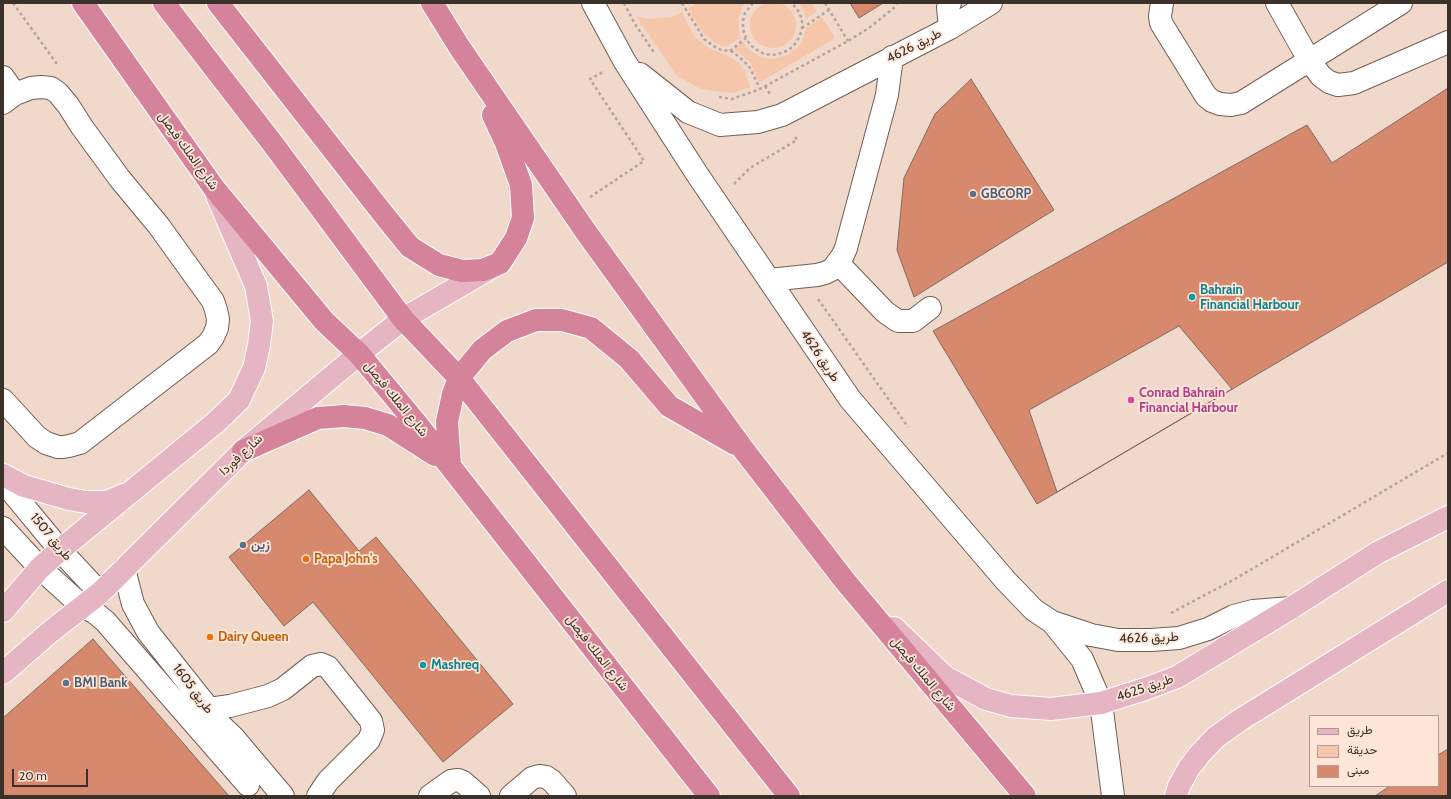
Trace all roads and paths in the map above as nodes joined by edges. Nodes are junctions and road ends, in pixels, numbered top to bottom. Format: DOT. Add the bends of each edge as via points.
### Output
graph roads {
  1 [pos="83,3"];
  2 [pos="164,3"];
  3 [pos="218,3"];
  4 [pos="432,3"];
  5 [pos="593,3"];
  6 [pos="624,3"];
  7 [pos="682,3"];
  8 [pos="753,3"];
  9 [pos="792,3"];
  10 [pos="824,3"];
  11 [pos="897,3"];
  12 [pos="950,3"];
  13 [pos="991,3"];
  14 [pos="1162,3"];
  15 [pos="1277,3"];
  16 [pos="1401,3"];
  17 [pos="829,10"];
  18 [pos="802,28"];
  19 [pos="950,28"];
  20 [pos="746,38"];
  21 [pos="848,41"];
  22 [pos="1448,42"];
  23 [pos="460,48"];
  24 [pos="729,51"];
  25 [pos="892,57"];
  26 [pos="658,59"];
  27 [pos="1310,60"];
  28 [pos="625,62"];
  29 [pos="765,86"];
  30 [pos="760,89"];
  31 [pos="7,91"];
  32 [pos="712,96"];
  33 [pos="782,115"];
  34 [pos="214,188"];
  35 [pos="733,189"];
  36 [pos="571,209"];
  37 [pos="500,263"];
  38 [pos="838,263"];
  39 [pos="802,276"];
  40 [pos="769,280"];
  41 [pos="930,308"];
  42 [pos="403,319"];
  43 [pos="359,354"];
  44 [pos="459,378"];
  45 [pos="3,400"];
  46 [pos="909,428"];
  47 [pos="743,449"];
  48 [pos="243,451"];
  49 [pos="1448,453"];
  50 [pos="450,465"];
  51 [pos="3,475"];
  52 [pos="3,481"];
  53 [pos="133,490"];
  54 [pos="1448,517"];
  55 [pos="3,528"];
  56 [pos="60,550"];
  57 [pos="40,568"];
  58 [pos="124,569"];
  59 [pos="845,581"];
  60 [pos="1448,591"];
  61 [pos="100,593"];
  62 [pos="83,607"];
  63 [pos="1291,608"];
  64 [pos="3,611"];
  65 [pos="1170,614"];
  66 [pos="1052,622"];
  67 [pos="3,673"];
  68 [pos="1101,703"];
  69 [pos="209,721"];
  70 [pos="248,785"];
  71 [pos="283,796"];
  72 [pos="318,796"];
  73 [pos="430,796"];
  74 [pos="479,796"];
  75 [pos="511,796"];
  76 [pos="565,796"];
  77 [pos="708,796"];
  78 [pos="789,796"];
  79 [pos="1025,796"];
  80 [pos="1113,796"];
  81 [pos="1176,796"];
  1 -- 34 [label="highway, شارع الملك فيصل"];
  2 -- 42 [label="highway"];
  3 -- 37 [label="highway" via="410,247 439,265 462,271 483,270"];
  4 -- 23 [label="highway, شارع الملك فيصل"];
  5 -- 28 [label="street, طريق 4626"];
  6 -- 26 [label="path"];
  7 -- 24 [label="path" via="704,38 718,49"];
  8 -- 20 [label="path" via="745,13 743,21"];
  9 -- 18 [label="path" via="799,12"];
  10 -- 17 [label="path"];
  11 -- 21 [label="path" via="869,28"];
  12 -- 19 [label="street"];
  13 -- 19 [label="street, طريق 4626"];
  14 -- 27 [label="street" via="1161,23 1206,96 1212,101 1231,105 1241,103"];
  15 -- 27 [label="street"];
  16 -- 27 [label="street"];
  17 -- 18 [label="path"];
  17 -- 21 [label="path"];
  18 -- 20 [label="path" via="792,47 773,55 757,50"];
  19 -- 25 [label="street, طريق 4626"];
  20 -- 24 [label="path"];
  21 -- 29 [label="path"];
  22 -- 27 [label="street" via="1346,85 1329,82 1321,76"];
  23 -- 36 [label="highway, شارع الملك فيصل"];
  23 -- 37 [label="highway" via="506,143 521,186 523,218 516,238"];
  24 -- 30 [label="path" via="750,68"];
  25 -- 33 [label="street, طريق 4626"];
  25 -- 38 [label="street" via="885,103 846,248"];
  28 -- 33 [label="street, طريق 4626" via="688,112 720,125 758,122"];
  28 -- 36 [label="path" via="590,79 644,161"];
  28 -- 40 [label="street, طريق 4626"];
  29 -- 30 [label="path"];
  29 -- 33 [label="path"];
  30 -- 32 [label="path" via="732,99"];
  31 -- 45 [label="street" via="41,87 51,88 58,93 120,179 202,284 213,301 218,319 217,328 208,344 80,443 58,447 46,443 37,437"];
  33 -- 35 [label="path" via="797,140 750,168 734,184"];
  34 -- 43 [label="highway, شارع الملك فيصل" via="324,320"];
  34 -- 53 [label="main road" via="256,286 262,321 259,346 251,375 239,400"];
  36 -- 47 [label="highway, شارع الملك فيصل"];
  37 -- 42 [label="main road, شارع فوردا"];
  38 -- 39 [label="street" via="825,273"];
  38 -- 41 [label="street" via="885,312 895,319 914,321"];
  39 -- 40 [label="street"];
  39 -- 46 [label="path"];
  40 -- 66 [label="street, طريق 4626" via="850,399 1011,586 1034,610"];
  42 -- 43 [label="main road, شارع فوردا"];
  42 -- 44 [label="highway"];
  43 -- 48 [label="main road, شارع فوردا"];
  43 -- 50 [label="highway, شارع الملك فيصل"];
  44 -- 47 [label="highway" via="482,350 507,331 536,320 562,320 591,328 629,359 668,406"];
  44 -- 50 [label="highway" via="447,422"];
  44 -- 78 [label="highway"];
  47 -- 59 [label="highway, شارع الملك فيصل"];
  48 -- 50 [label="highway" via="318,418 344,416 365,418 388,425"];
  48 -- 58 [label="main road, شارع فوردا"];
  49 -- 65 [label="path" via="1235,579"];
  50 -- 77 [label="highway, شارع الملك فيصل"];
  51 -- 53 [label="main road" via="24,486 86,502 107,502"];
  52 -- 56 [label="street, طريق 1507"];
  53 -- 56 [label="main road"];
  54 -- 63 [label="main road, طريق 4625" via="1377,553"];
  55 -- 57 [label="street, طريق 1507"];
  56 -- 57 [label="main road"];
  56 -- 61 [label="street, طريق 1507"];
  57 -- 62 [label="street, طريق 1507"];
  57 -- 64 [label="main road"];
  58 -- 61 [label="main road, شارع فوردا"];
  58 -- 69 [label="street, طريق 1605" via="133,604 148,632"];
  59 -- 68 [label="main road, طريق 4625" via="946,677 986,699 1011,706 1052,709"];
  59 -- 79 [label="highway, شارع الملك فيصل"];
  60 -- 81 [label="main road" via="1216,737 1189,768"];
  61 -- 62 [label="main road, شارع فوردا"];
  62 -- 67 [label="main road, شارع فوردا"];
  62 -- 69 [label="street, طريق 1507" via="105,621"];
  63 -- 66 [label="street, طريق 4626" via="1253,611 1179,638 1151,640 1118,640 1091,635"];
  63 -- 68 [label="main road, طريق 4625" via="1177,677"];
  66 -- 68 [label="street, طريق 4626" via="1082,659"];
  68 -- 80 [label="street, طريق 4626"];
  69 -- 70 [label="street"];
  69 -- 71 [label="street, طريق 1605" via="234,738"];
  69 -- 72 [label="street" via="230,706 268,696 283,689 312,666 321,664 328,667 371,721 373,730 369,740 328,781"];
  73 -- 74 [label="street" via="452,781 458,780"];
  75 -- 76 [label="street" via="532,778 539,776 552,781"];
}
